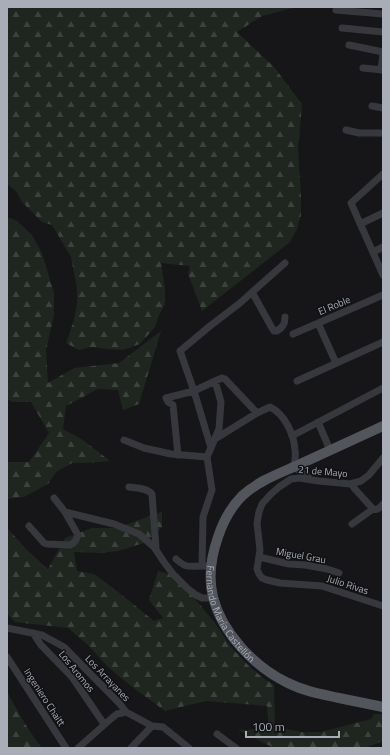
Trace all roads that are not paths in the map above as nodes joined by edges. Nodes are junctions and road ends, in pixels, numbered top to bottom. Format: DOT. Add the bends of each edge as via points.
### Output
graph roads {
  1 [pos="336,10"];
  2 [pos="383,14"];
  3 [pos="342,28"];
  4 [pos="383,32"];
  5 [pos="349,45"];
  6 [pos="383,53"];
  7 [pos="363,68"];
  8 [pos="382,70"];
  9 [pos="372,106"];
  10 [pos="383,108"];
  11 [pos="346,130"];
  12 [pos="383,133"];
  13 [pos="383,174"];
  14 [pos="383,213"];
  15 [pos="360,224"];
  16 [pos="383,247"];
  17 [pos="373,252"];
  18 [pos="285,263"];
  19 [pos="383,275"];
  20 [pos="252,292"];
  21 [pos="383,296"];
  22 [pos="285,317"];
  23 [pos="318,323"];
  24 [pos="293,334"];
  25 [pos="383,342"];
  26 [pos="336,363"];
  27 [pos="215,381"];
  28 [pos="297,381"];
  29 [pos="383,388"];
  30 [pos="194,391"];
  31 [pos="257,413"];
  32 [pos="318,422"];
  33 [pos="383,426"];
  34 [pos="292,436"];
  35 [pos="215,439"];
  36 [pos="124,440"];
  37 [pos="211,448"];
  38 [pos="330,450"];
  39 [pos="178,455"];
  40 [pos="207,457"];
  41 [pos="383,458"];
  42 [pos="294,467"];
  43 [pos="312,480"];
  44 [pos="352,484"];
  45 [pos="129,487"];
  46 [pos="54,498"];
  47 [pos="383,504"];
  48 [pos="373,509"];
  49 [pos="65,512"];
  50 [pos="352,524"];
  51 [pos="29,526"];
  52 [pos="156,548"];
  53 [pos="259,557"];
  54 [pos="176,559"];
  55 [pos="206,566"];
  56 [pos="339,573"];
  57 [pos="260,576"];
  58 [pos="214,598"];
  59 [pos="383,606"];
  60 [pos="7,628"];
  61 [pos="33,633"];
  62 [pos="7,657"];
  63 [pos="383,707"];
  64 [pos="126,712"];
  65 [pos="104,724"];
  66 [pos="152,726"];
  67 [pos="217,734"];
  68 [pos="185,747"];
  69 [pos="66,748"];
  70 [pos="78,748"];
  71 [pos="131,748"];
  72 [pos="236,748"];
  1 -- 2 [label="street"];
  3 -- 4 [label="street"];
  5 -- 6 [label="street"];
  6 -- 8 [label="street"];
  7 -- 8 [label="street"];
  9 -- 10 [label="street"];
  11 -- 12 [label="street"];
  13 -- 15 [label="street" via="351,203"];
  14 -- 15 [label="street"];
  15 -- 17 [label="street"];
  16 -- 17 [label="street"];
  17 -- 19 [label="street"];
  18 -- 20 [label="street"];
  20 -- 22 [label="street" via="274,331 277,332 284,326"];
  20 -- 30 [label="street" via="180,351"];
  21 -- 23 [label="street, El Roble"];
  23 -- 24 [label="street, El Roble"];
  23 -- 26 [label="street"];
  25 -- 26 [label="street"];
  26 -- 28 [label="street"];
  27 -- 30 [label="street"];
  27 -- 31 [label="street" via="225,379"];
  27 -- 35 [label="street" via="221,402 219,429"];
  29 -- 32 [label="street"];
  30 -- 37 [label="street"];
  30 -- 39 [label="street" via="166,398 173,405"];
  31 -- 34 [label="street" via="270,407 276,409"];
  31 -- 35 [label="street"];
  32 -- 34 [label="street"];
  32 -- 38 [label="street"];
  33 -- 38 [label="main road, Fernando María Castellón"];
  34 -- 42 [label="street" via="295,450"];
  35 -- 37 [label="street"];
  36 -- 39 [label="street" via="144,448"];
  37 -- 40 [label="street"];
  38 -- 42 [label="main road, Fernando María Castellón"];
  39 -- 40 [label="street"];
  40 -- 55 [label="street" via="212,490 202,517"];
  41 -- 44 [label="street, 21 de Mayo" via="369,476"];
  42 -- 43 [label="street"];
  42 -- 55 [label="main road, Fernando María Castellón" via="256,485 236,503 227,517"];
  43 -- 44 [label="street, 21 de Mayo"];
  43 -- 53 [label="street, 21 de Mayo" via="296,478 286,481 262,504 258,523"];
  44 -- 48 [label="street"];
  45 -- 52 [label="street" via="147,490 152,494"];
  46 -- 49 [label="street"];
  47 -- 48 [label="street" via="376,510"];
  48 -- 50 [label="street"];
  49 -- 51 [label="street" via="78,535 70,546 44,543"];
  49 -- 52 [label="street" via="114,524 140,534"];
  52 -- 58 [label="street" via="168,568 187,588 202,598"];
  53 -- 56 [label="street, Miguel Grau"];
  53 -- 57 [label="street, 21 de Mayo" via="257,569"];
  54 -- 55 [label="street" via="183,566"];
  55 -- 58 [label="main road, Fernando María Castellón"];
  57 -- 59 [label="street, Julio Rivas" via="280,583 328,587"];
  58 -- 63 [label="main road, Fernando María Castellón" via="223,621 238,644 256,662 277,677 305,690"];
  60 -- 61 [label="street, Los Arrayanes"];
  61 -- 64 [label="street, Los Arrayanes" via="64,647"];
  61 -- 65 [label="street, Los Aromos" via="72,677"];
  62 -- 69 [label="street, Ingeniero Chaitt"];
  64 -- 65 [label="street" via="117,714"];
  64 -- 66 [label="street, Los Arrayanes"];
  65 -- 70 [label="street"];
  66 -- 68 [label="street, Los Arrayanes" via="163,727"];
  66 -- 71 [label="street"];
  67 -- 72 [label="street"];
}
